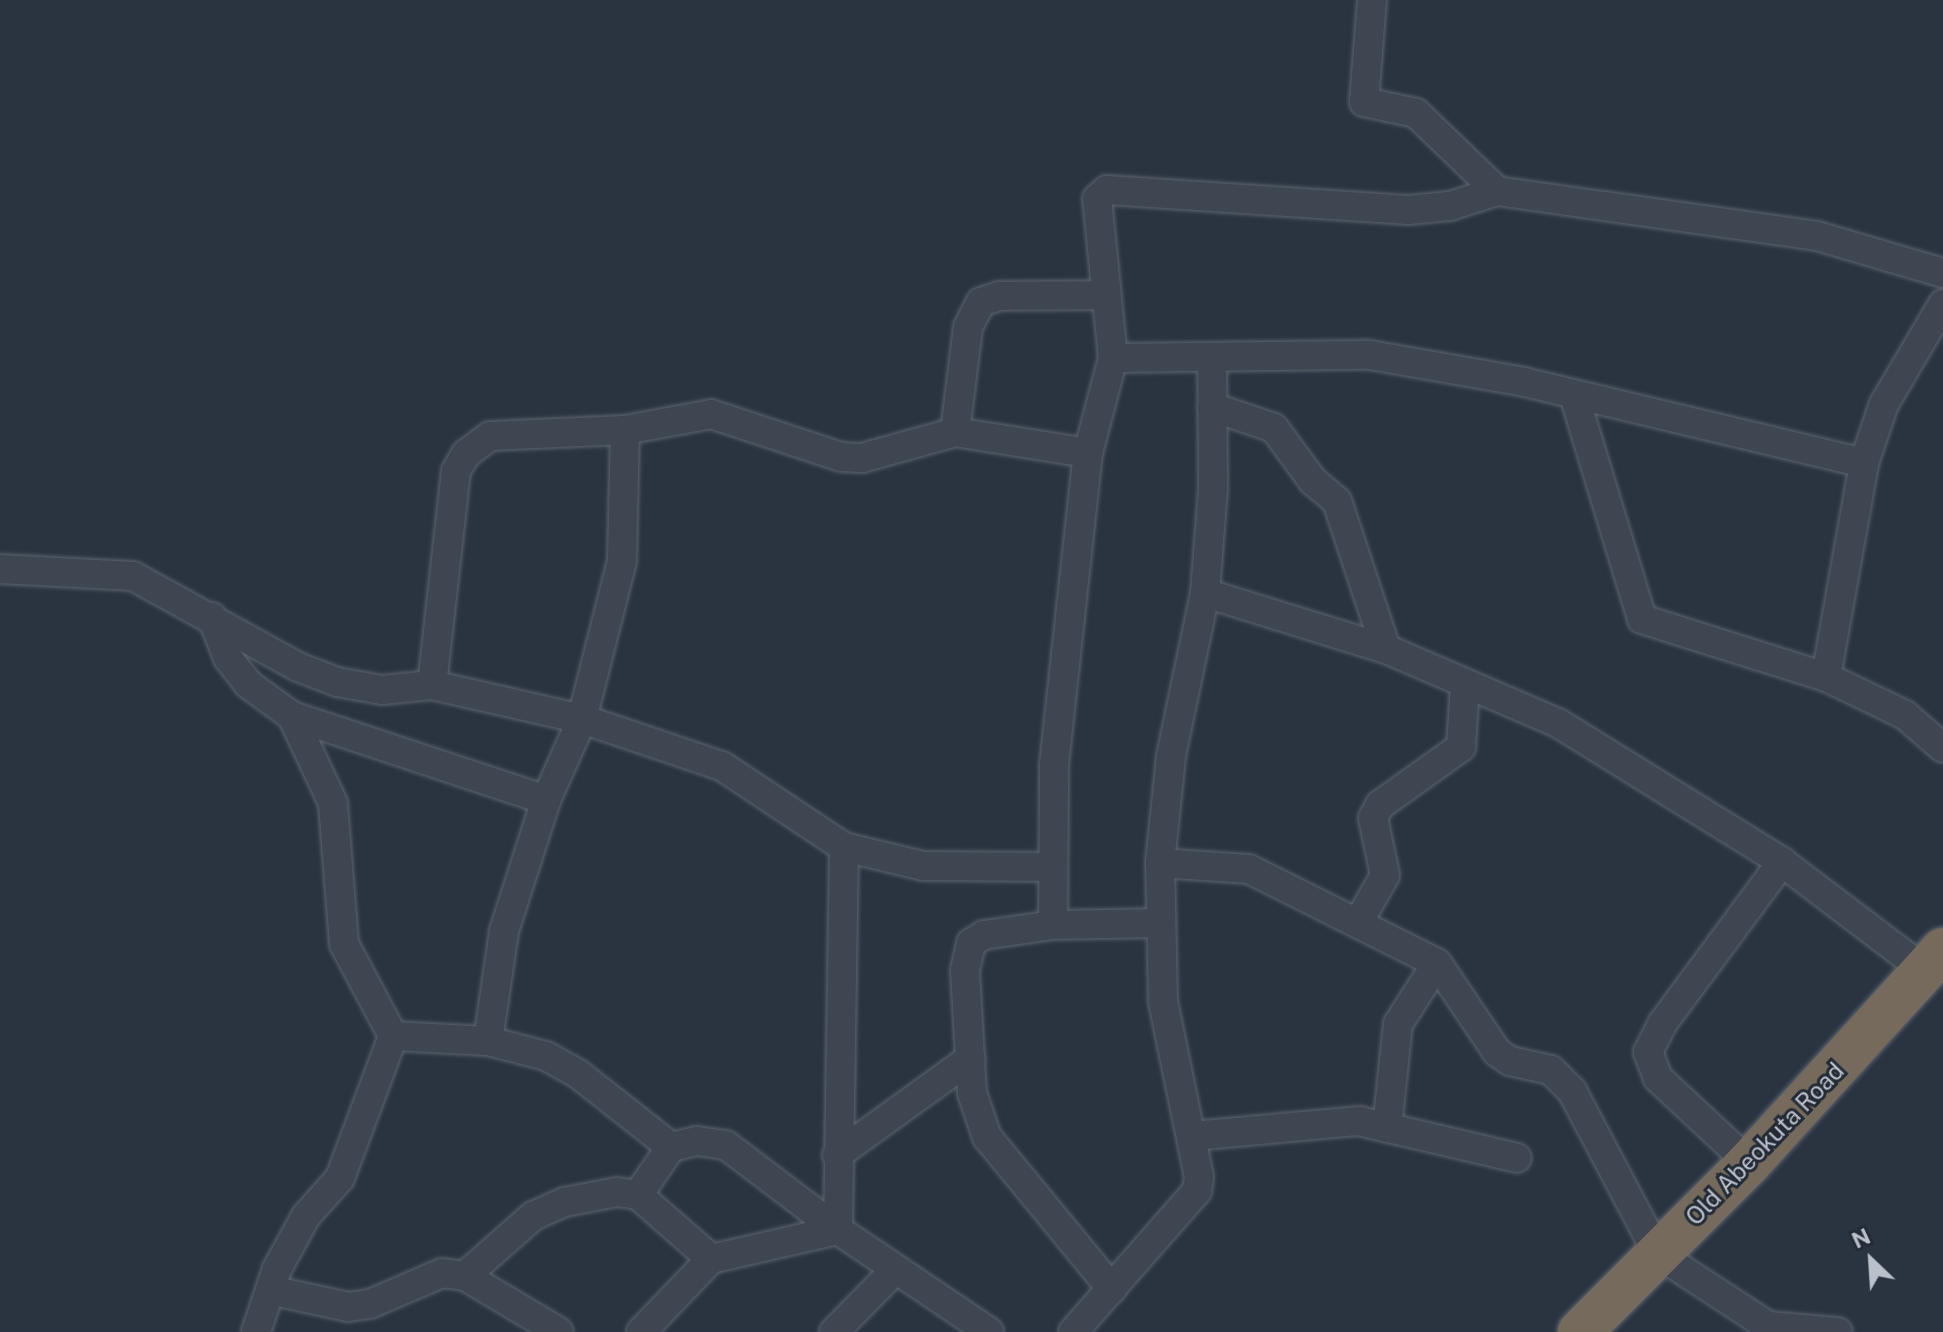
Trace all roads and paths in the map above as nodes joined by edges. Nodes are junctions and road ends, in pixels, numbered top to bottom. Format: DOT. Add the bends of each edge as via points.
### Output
graph roads {
  1 [pos="1372,0"];
  2 [pos="1497,191"];
  3 [pos="1943,273"];
  4 [pos="1106,295"];
  5 [pos="1943,304"];
  6 [pos="1212,357"];
  7 [pos="1113,358"];
  8 [pos="1574,395"];
  9 [pos="1212,407"];
  10 [pos="625,430"];
  11 [pos="955,432"];
  12 [pos="1088,453"];
  13 [pos="1864,463"];
  14 [pos="0,569"];
  15 [pos="1205,593"];
  16 [pos="212,617"];
  17 [pos="1386,649"];
  18 [pos="1826,677"];
  19 [pos="1465,683"];
  20 [pos="432,685"];
  21 [pos="292,716"];
  22 [pos="582,719"];
  23 [pos="1943,748"];
  24 [pos="546,800"];
  25 [pos="844,847"];
  26 [pos="1782,862"];
  27 [pos="1160,863"];
  28 [pos="1053,867"];
  29 [pos="1161,923"];
  30 [pos="1358,923"];
  31 [pos="1053,925"];
  32 [pos="1935,961"];
  33 [pos="1437,963"];
  34 [pos="393,1036"];
  35 [pos="488,1041"];
  36 [pos="971,1058"];
  37 [pos="1387,1128"];
  38 [pos="1193,1136"];
  39 [pos="671,1147"];
  40 [pos="837,1155"];
  41 [pos="1517,1158"];
  42 [pos="1749,1163"];
  43 [pos="638,1195"];
  44 [pos="838,1230"];
  45 [pos="1658,1254"];
  46 [pos="711,1259"];
  47 [pos="895,1270"];
  48 [pos="465,1276"];
  49 [pos="1112,1289"];
  50 [pos="270,1290"];
  51 [pos="256,1332"];
  52 [pos="559,1332"];
  53 [pos="641,1332"];
  54 [pos="834,1332"];
  55 [pos="989,1332"];
  56 [pos="1073,1332"];
  57 [pos="1580,1332"];
  58 [pos="1838,1332"];
  1 -- 2 [label="street" via="1364,102 1416,113"];
  2 -- 3 [label="street" via="1817,236"];
  2 -- 4 [label="street" via="1450,206 1408,210 1107,190 1097,199"];
  4 -- 7 [label="street"];
  4 -- 11 [label="street" via="999,296 981,302 968,327"];
  5 -- 13 [label="street" via="1884,404"];
  6 -- 7 [label="street"];
  6 -- 8 [label="street" via="1370,355"];
  6 -- 9 [label="street"];
  7 -- 12 [label="street"];
  8 -- 13 [label="street"];
  8 -- 18 [label="street" via="1642,619"];
  9 -- 15 [label="street"];
  9 -- 17 [label="street" via="1274,428 1313,481 1337,501"];
  10 -- 11 [label="street" via="711,414 841,457 862,458"];
  10 -- 20 [label="street" via="490,436 466,454 456,471"];
  10 -- 22 [label="street" via="622,561"];
  11 -- 12 [label="street"];
  12 -- 28 [label="street" via="1054,765"];
  13 -- 18 [label="street"];
  14 -- 16 [label="street" via="133,576"];
  15 -- 17 [label="street"];
  15 -- 27 [label="street" via="1171,756"];
  16 -- 20 [label="street" via="298,667 337,682 382,690"];
  16 -- 21 [label="street" via="228,658 248,684"];
  17 -- 19 [label="street"];
  18 -- 23 [label="street" via="1905,715"];
  19 -- 26 [label="street" via="1558,723"];
  19 -- 30 [label="street" via="1461,747 1380,805 1373,818 1385,875"];
  20 -- 22 [label="street"];
  21 -- 24 [label="street"];
  21 -- 34 [label="street" via="333,803 344,944"];
  22 -- 24 [label="street"];
  22 -- 25 [label="street" via="722,766"];
  24 -- 35 [label="street" via="504,931"];
  25 -- 28 [label="street" via="923,866"];
  25 -- 40 [label="street"];
  26 -- 32 [label="street"];
  26 -- 42 [label="street" via="1662,1024 1648,1052 1658,1078"];
  27 -- 29 [label="street"];
  27 -- 30 [label="street" via="1249,869"];
  28 -- 31 [label="street"];
  29 -- 31 [label="street"];
  29 -- 38 [label="street" via="1163,1001"];
  30 -- 33 [label="street"];
  31 -- 36 [label="street" via="984,935 971,943 965,970"];
  32 -- 42 [label="highway, Old Abeokuta Road"];
  33 -- 37 [label="street" via="1398,1024"];
  33 -- 45 [label="street" via="1497,1052 1510,1061 1551,1070 1572,1091"];
  34 -- 35 [label="street"];
  34 -- 50 [label="street" via="340,1178 306,1216"];
  35 -- 39 [label="street" via="546,1056 577,1073"];
  36 -- 40 [label="street"];
  36 -- 49 [label="street" via="972,1093 987,1137"];
  37 -- 38 [label="street" via="1327,1121"];
  37 -- 41 [label="street"];
  38 -- 49 [label="street" via="1197,1191"];
  39 -- 43 [label="street"];
  39 -- 44 [label="street" via="697,1141 726,1145"];
  40 -- 44 [label="street"];
  42 -- 45 [label="highway, Old Abeokuta Road"];
  43 -- 46 [label="street"];
  43 -- 48 [label="street" via="617,1192 565,1202 533,1216"];
  44 -- 46 [label="street"];
  44 -- 47 [label="street"];
  45 -- 57 [label="highway, Old Abeokuta Road"];
  45 -- 58 [label="street" via="1768,1326"];
  46 -- 53 [label="street"];
  47 -- 54 [label="street"];
  47 -- 55 [label="street"];
  48 -- 50 [label="street" via="442,1273 370,1304 348,1307"];
  48 -- 52 [label="street"];
  49 -- 56 [label="street"];
  50 -- 51 [label="street"];
}
